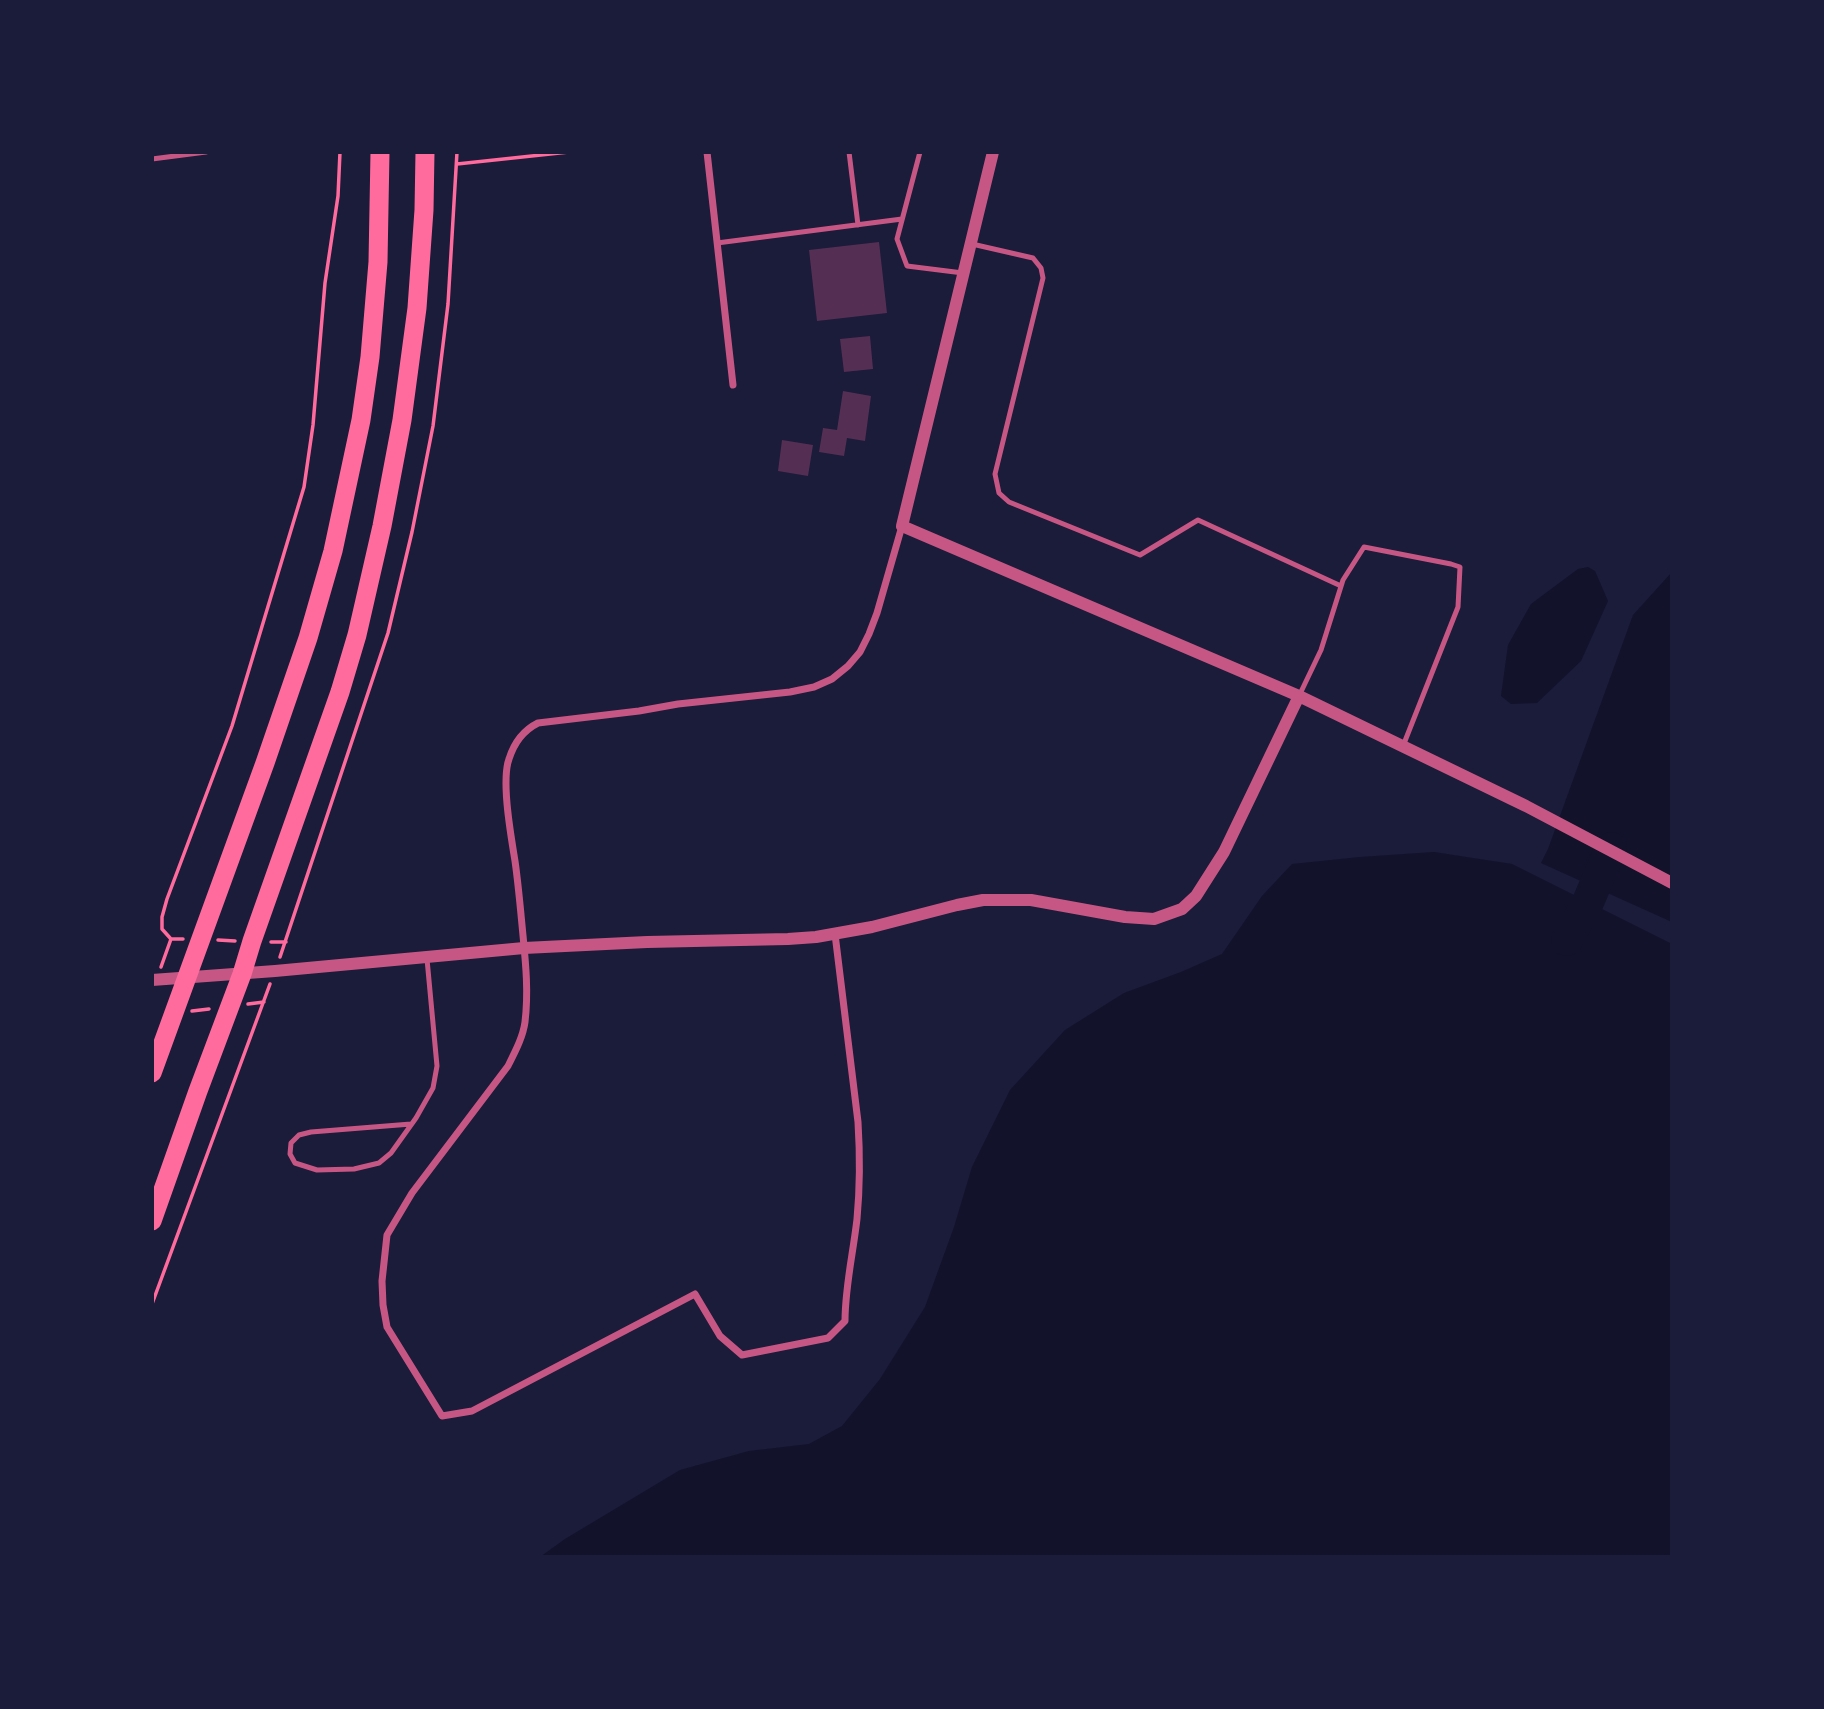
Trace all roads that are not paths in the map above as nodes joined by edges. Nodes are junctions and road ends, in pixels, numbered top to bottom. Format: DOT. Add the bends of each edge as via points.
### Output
graph roads {
  1 [pos="206,152"];
  2 [pos="380,152"];
  3 [pos="425,152"];
  4 [pos="707,152"];
  5 [pos="849,152"];
  6 [pos="919,152"];
  7 [pos="993,152"];
  8 [pos="152,159"];
  9 [pos="902,219"];
  10 [pos="858,225"];
  11 [pos="717,243"];
  12 [pos="971,243"];
  13 [pos="963,273"];
  14 [pos="733,385"];
  15 [pos="902,526"];
  16 [pos="1341,586"];
  17 [pos="1298,696"];
  18 [pos="1403,746"];
  19 [pos="1672,883"];
  20 [pos="835,934"];
  21 [pos="524,948"];
  22 [pos="427,956"];
  23 [pos="242,974"];
  24 [pos="187,977"];
  25 [pos="152,980"];
  26 [pos="152,1073"];
  27 [pos="411,1124"];
  28 [pos="152,1221"];
  1 -- 8 [label="lane"];
  2 -- 24 [label="highway" via="370,357 342,511 308,638"];
  3 -- 23 [label="highway" via="417,308 382,526 340,692"];
  4 -- 11 [label="street"];
  5 -- 10 [label="lane"];
  6 -- 9 [label="lane"];
  7 -- 12 [label="street"];
  9 -- 10 [label="lane"];
  9 -- 13 [label="lane" via="897,239 906,266"];
  10 -- 11 [label="lane"];
  11 -- 14 [label="street"];
  12 -- 13 [label="street"];
  12 -- 16 [label="lane" via="1033,258 1043,278 995,474 999,493 1009,502 1140,555 1198,520"];
  13 -- 15 [label="street"];
  15 -- 17 [label="street"];
  15 -- 21 [label="street" via="869,634 860,652 832,679 790,692 538,723 526,729 508,760 507,778"];
  16 -- 17 [label="lane" via="1321,650"];
  16 -- 18 [label="lane" via="1364,547 1460,567 1458,607"];
  17 -- 18 [label="street"];
  17 -- 20 [label="street" via="1224,852 1196,896 1182,909 1154,919 1031,900 983,900"];
  18 -- 19 [label="street"];
  20 -- 21 [label="street"];
  20 -- 21 [label="street" via="860,1150 845,1321 828,1338 742,1354 720,1336 695,1294 472,1411 442,1416 387,1327 382,1281 387,1235 518,1046 527,1003"];
  21 -- 22 [label="street"];
  22 -- 23 [label="street"];
  22 -- 27 [label="lane" via="437,1066 433,1088"];
  23 -- 24 [label="street"];
  23 -- 28 [label="highway"];
  24 -- 25 [label="street"];
  24 -- 26 [label="highway"];
  27 -- 27 [label="lane" via="379,1163 317,1170 295,1163 290,1154 291,1143 311,1132"];
}
